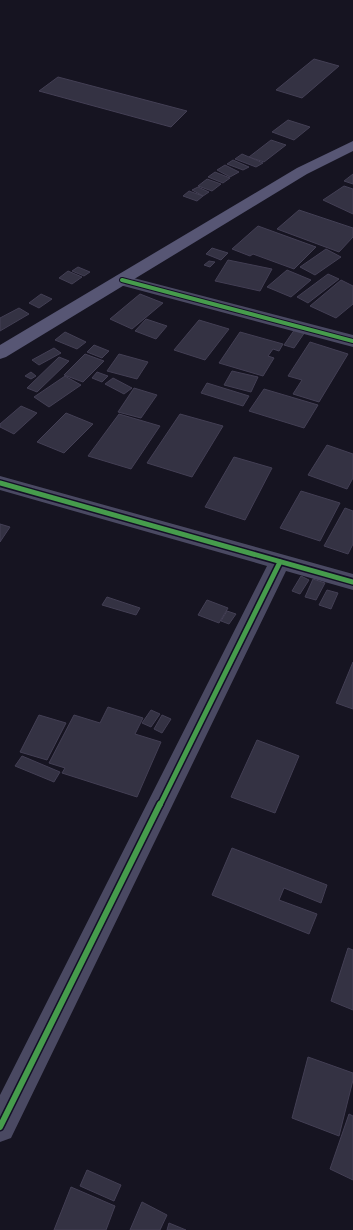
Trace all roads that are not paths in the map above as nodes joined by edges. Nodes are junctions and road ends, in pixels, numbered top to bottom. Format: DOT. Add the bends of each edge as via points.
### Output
graph roads {
  1 [pos="353,145"];
  2 [pos="122,280"];
  3 [pos="353,341"];
  4 [pos="0,353"];
  5 [pos="0,483"];
  6 [pos="280,562"];
  7 [pos="353,582"];
  8 [pos="0,1127"];
  1 -- 2 [label="main road" via="302,171"];
  2 -- 3 [label="street"];
  2 -- 4 [label="main road"];
  5 -- 6 [label="street"];
  6 -- 7 [label="street"];
  6 -- 8 [label="street"];
}
